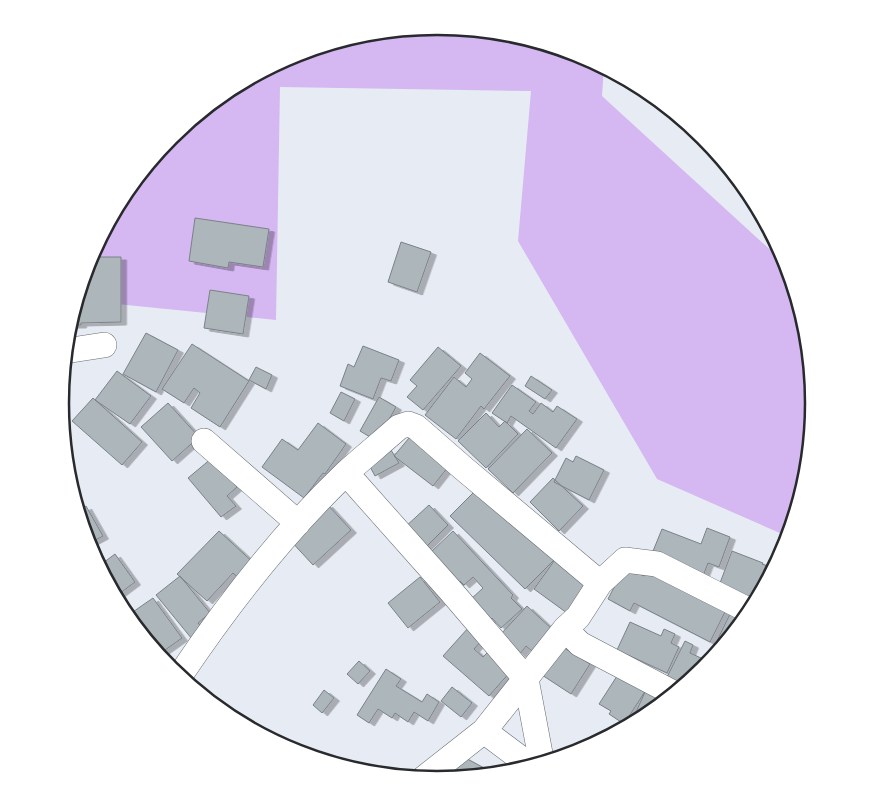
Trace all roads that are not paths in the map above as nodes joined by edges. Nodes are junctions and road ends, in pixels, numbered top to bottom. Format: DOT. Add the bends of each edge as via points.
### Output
graph roads {
  1 [pos="104,346"];
  2 [pos="73,350"];
  3 [pos="204,441"];
  4 [pos="346,473"];
  5 [pos="298,523"];
  6 [pos="600,583"];
  7 [pos="744,608"];
  8 [pos="565,629"];
  9 [pos="184,670"];
  10 [pos="526,679"];
  11 [pos="669,691"];
  12 [pos="484,731"];
  13 [pos="541,757"];
  14 [pos="524,761"];
  15 [pos="432,772"];
  1 -- 2 [label="street"];
  3 -- 5 [label="street"];
  4 -- 5 [label="street"];
  4 -- 6 [label="street" via="399,427 408,424 416,427"];
  4 -- 10 [label="street"];
  5 -- 9 [label="street" via="243,588"];
  6 -- 7 [label="street" via="625,560 657,564"];
  6 -- 8 [label="street" via="578,618"];
  8 -- 10 [label="street"];
  8 -- 11 [label="street" via="580,644"];
  10 -- 12 [label="street"];
  10 -- 13 [label="street"];
  12 -- 14 [label="street"];
  12 -- 15 [label="street"];
}
